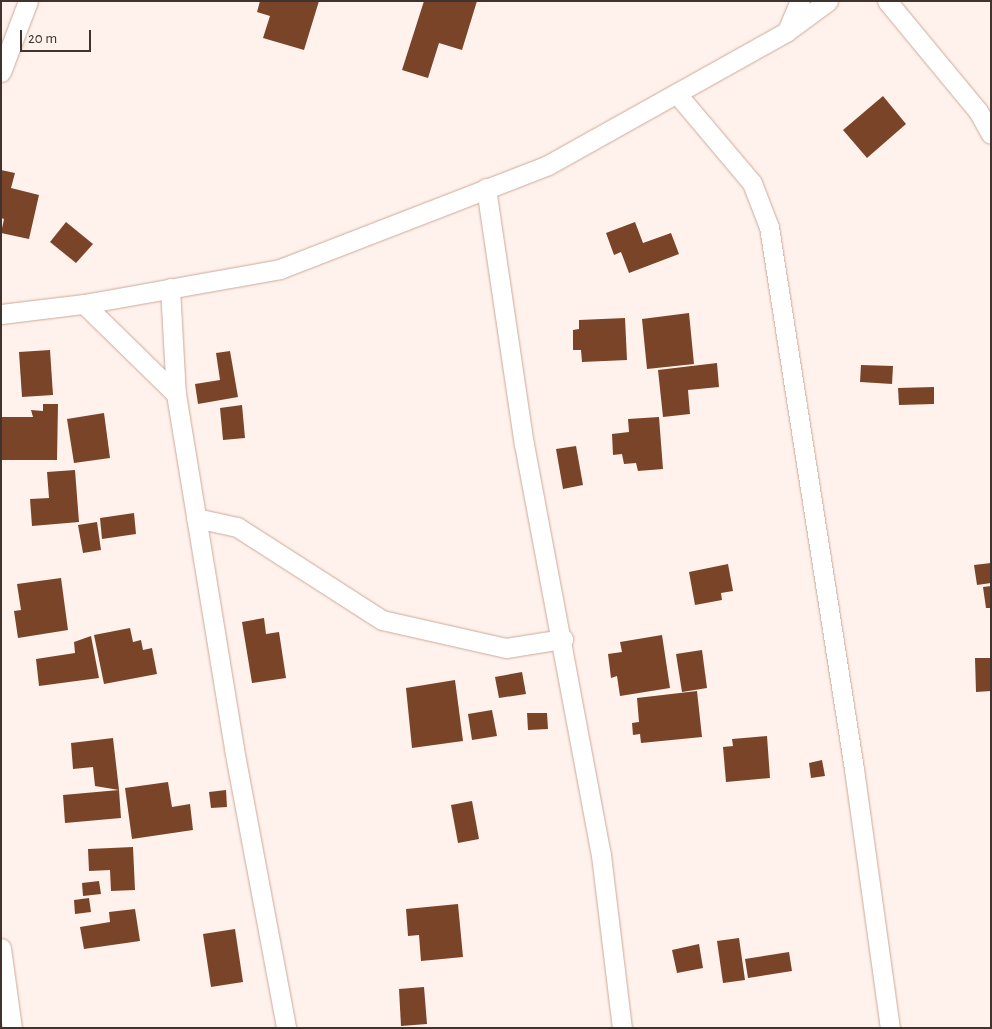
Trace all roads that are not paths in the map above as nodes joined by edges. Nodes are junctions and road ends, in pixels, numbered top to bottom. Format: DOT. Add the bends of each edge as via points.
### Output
graph roads {
  1 [pos="28,1"];
  2 [pos="800,1"];
  3 [pos="828,1"];
  4 [pos="887,1"];
  5 [pos="786,32"];
  6 [pos="1,72"];
  7 [pos="676,94"];
  8 [pos="991,134"];
  9 [pos="486,188"];
  10 [pos="170,288"];
  11 [pos="84,304"];
  12 [pos="1,314"];
  13 [pos="176,394"];
  14 [pos="196,518"];
  15 [pos="563,639"];
  16 [pos="1,948"];
  17 [pos="12,1028"];
  18 [pos="286,1028"];
  19 [pos="622,1028"];
  20 [pos="890,1028"];
  1 -- 6 [label="street"];
  2 -- 5 [label="street"];
  3 -- 5 [label="street"];
  4 -- 8 [label="street" via="978,111"];
  5 -- 7 [label="street"];
  7 -- 9 [label="street" via="548,165"];
  7 -- 20 [label="street" via="752,183 769,227 854,769"];
  9 -- 10 [label="street" via="280,269"];
  9 -- 15 [label="street" via="524,444"];
  10 -- 11 [label="street"];
  10 -- 13 [label="street"];
  11 -- 12 [label="street"];
  11 -- 13 [label="street"];
  13 -- 14 [label="street"];
  14 -- 15 [label="street" via="237,527 382,620 506,648"];
  14 -- 18 [label="street" via="234,749"];
  15 -- 19 [label="street" via="600,854"];
  16 -- 17 [label="street"];
}
